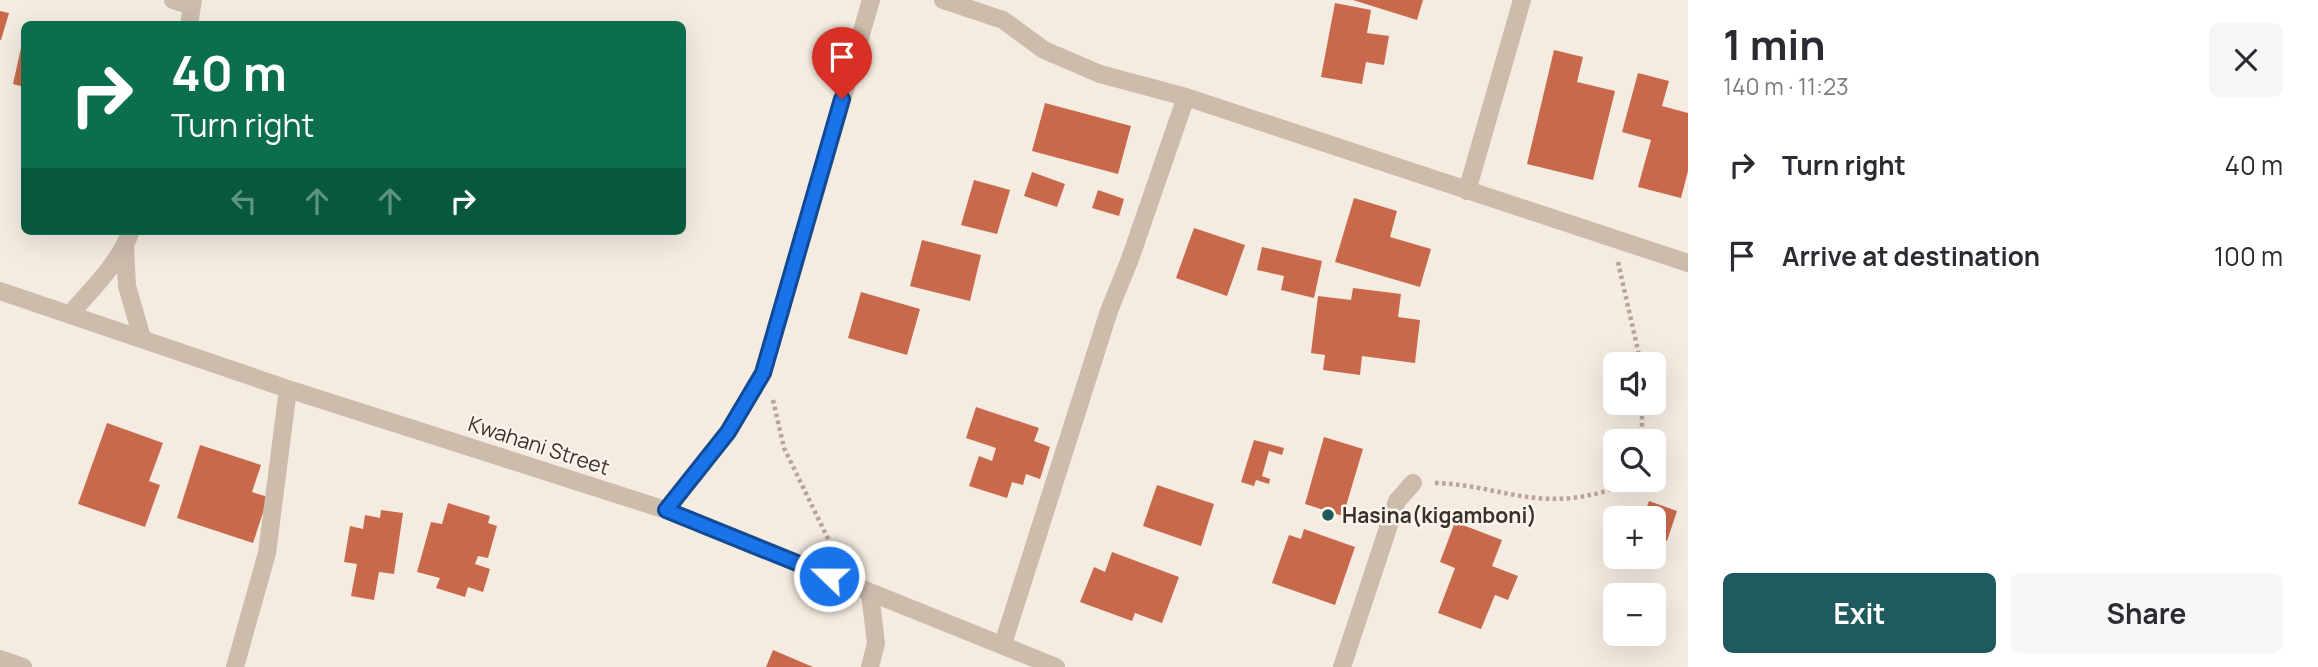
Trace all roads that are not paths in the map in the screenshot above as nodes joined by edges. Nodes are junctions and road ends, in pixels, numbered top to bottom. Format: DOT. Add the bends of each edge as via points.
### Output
graph roads {
  1 [pos="173,0"];
  2 [pos="871,0"];
  3 [pos="943,0"];
  4 [pos="1522,0"];
  5 [pos="192,3"];
  6 [pos="189,21"];
  7 [pos="1186,97"];
  8 [pos="1467,191"];
  9 [pos="128,239"];
  10 [pos="1688,263"];
  11 [pos="0,291"];
  12 [pos="70,314"];
  13 [pos="142,338"];
  14 [pos="288,389"];
  15 [pos="1413,483"];
  16 [pos="666,510"];
  17 [pos="870,594"];
  18 [pos="1003,643"];
  19 [pos="0,659"];
  20 [pos="23,667"];
  21 [pos="235,667"];
  22 [pos="870,667"];
  23 [pos="1056,667"];
  24 [pos="1342,667"];
  1 -- 5 [label="street"];
  2 -- 16 [label="street" via="763,373 728,432"];
  3 -- 7 [label="street" via="1003,20 1044,50 1100,74"];
  4 -- 8 [label="street"];
  5 -- 6 [label="street"];
  7 -- 8 [label="street"];
  7 -- 18 [label="street" via="1109,311"];
  8 -- 10 [label="street"];
  9 -- 12 [label="street"];
  9 -- 13 [label="street" via="129,296"];
  11 -- 12 [label="street, Kwahani Street"];
  12 -- 13 [label="street, Kwahani Street"];
  13 -- 14 [label="street, Kwahani Street"];
  14 -- 16 [label="street, Kwahani Street"];
  14 -- 21 [label="street" via="267,553"];
  15 -- 24 [label="street" via="1397,501"];
  16 -- 17 [label="street, Kwahani Street"];
  17 -- 18 [label="street, Kwahani Street"];
  17 -- 22 [label="street" via="876,643"];
  18 -- 23 [label="street, Kwahani Street"];
  19 -- 20 [label="street"];
}
